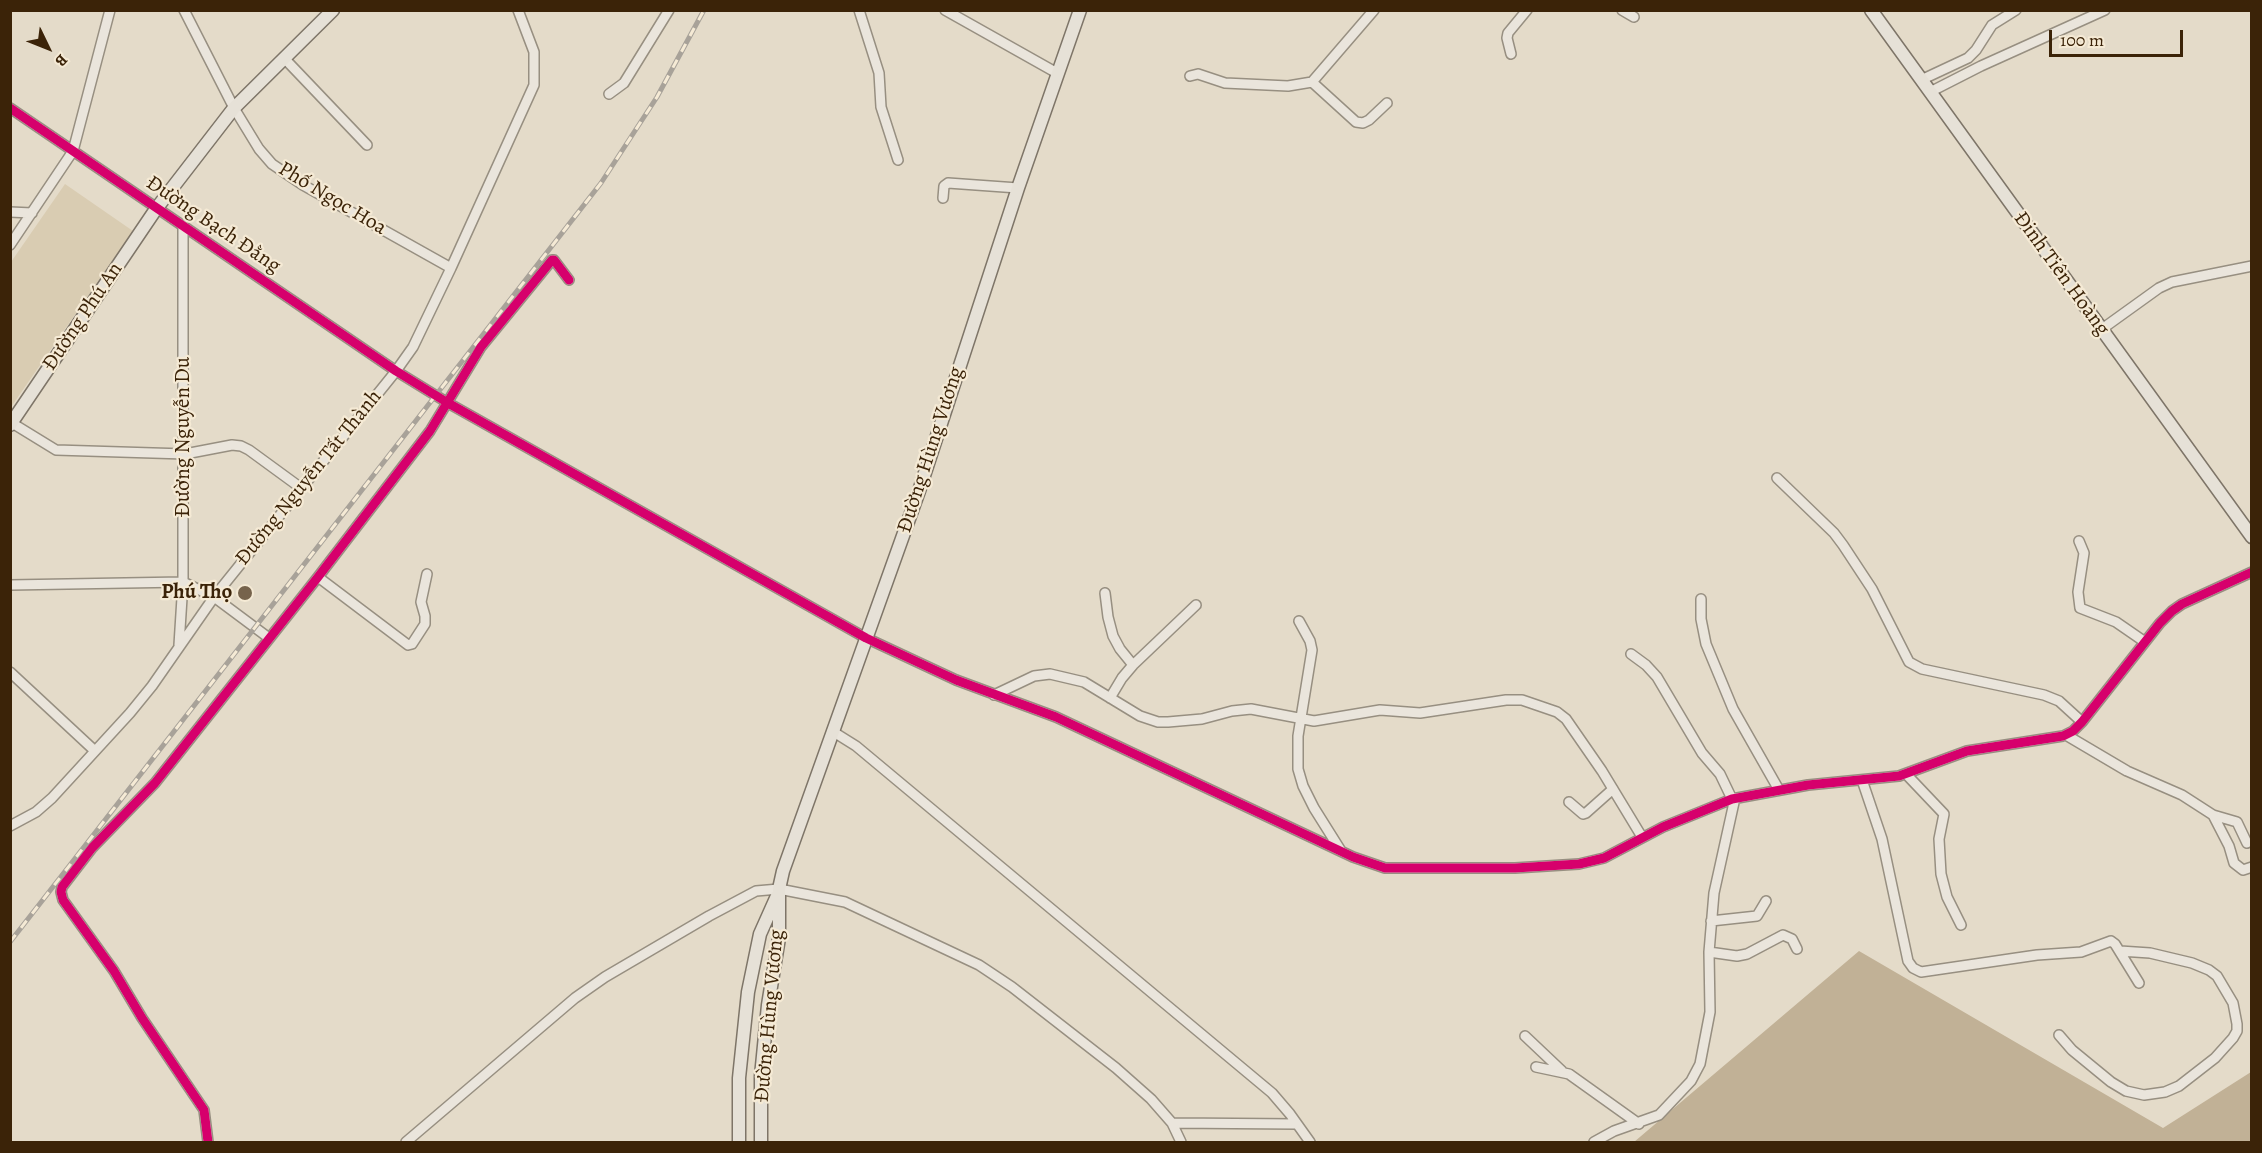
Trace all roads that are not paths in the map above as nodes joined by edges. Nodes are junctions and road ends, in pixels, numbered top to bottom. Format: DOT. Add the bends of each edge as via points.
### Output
graph roads {
  1 [pos="110,10"];
  2 [pos="184,10"];
  3 [pos="518,10"];
  4 [pos="669,10"];
  5 [pos="859,10"];
  6 [pos="945,10"];
  7 [pos="1080,10"];
  8 [pos="1374,10"];
  9 [pos="1527,10"];
  10 [pos="1622,10"];
  11 [pos="1871,10"];
  12 [pos="2016,10"];
  13 [pos="2105,10"];
  14 [pos="327,13"];
  15 [pos="1634,17"];
  16 [pos="1510,54"];
  17 [pos="284,58"];
  18 [pos="1057,73"];
  19 [pos="1190,76"];
  20 [pos="1921,80"];
  21 [pos="1312,82"];
  22 [pos="1929,92"];
  23 [pos="609,94"];
  24 [pos="1387,103"];
  25 [pos="10,108"];
  26 [pos="234,108"];
  27 [pos="367,145"];
  28 [pos="73,151"];
  29 [pos="898,160"];
  30 [pos="1018,188"];
  31 [pos="943,198"];
  32 [pos="156,209"];
  33 [pos="10,212"];
  34 [pos="32,213"];
  35 [pos="183,227"];
  36 [pos="10,245"];
  37 [pos="2252,266"];
  38 [pos="452,268"];
  39 [pos="569,280"];
  40 [pos="2102,329"];
  41 [pos="396,371"];
  42 [pos="448,403"];
  43 [pos="11,424"];
  44 [pos="184,454"];
  45 [pos="1777,478"];
  46 [pos="301,488"];
  47 [pos="2252,537"];
  48 [pos="2079,541"];
  49 [pos="2252,572"];
  50 [pos="427,574"];
  51 [pos="318,577"];
  52 [pos="183,582"];
  53 [pos="10,585"];
  54 [pos="1105,593"];
  55 [pos="214,597"];
  56 [pos="1701,598"];
  57 [pos="1196,605"];
  58 [pos="1299,621"];
  59 [pos="269,638"];
  60 [pos="866,638"];
  61 [pos="2145,642"];
  62 [pos="179,647"];
  63 [pos="1631,654"];
  64 [pos="1133,665"];
  65 [pos="10,672"];
  66 [pos="994,695"];
  67 [pos="1110,698"];
  68 [pos="1300,719"];
  69 [pos="2082,722"];
  70 [pos="832,731"];
  71 [pos="2066,735"];
  72 [pos="95,751"];
  73 [pos="1906,774"];
  74 [pos="1862,780"];
  75 [pos="1613,789"];
  76 [pos="1779,790"];
  77 [pos="1733,798"];
  78 [pos="1569,802"];
  79 [pos="2213,815"];
  80 [pos="10,826"];
  81 [pos="1642,837"];
  82 [pos="2247,843"];
  83 [pos="1341,851"];
  84 [pos="2252,867"];
  85 [pos="779,889"];
  86 [pos="1766,901"];
  87 [pos="1711,921"];
  88 [pos="1961,925"];
  89 [pos="1797,949"];
  90 [pos="2120,951"];
  91 [pos="1709,952"];
  92 [pos="2139,983"];
  93 [pos="1525,1035"];
  94 [pos="2060,1035"];
  95 [pos="1536,1067"];
  96 [pos="1562,1071"];
  97 [pos="1172,1123"];
  98 [pos="1297,1124"];
  99 [pos="1639,1124"];
  100 [pos="1594,1142"];
  101 [pos="208,1143"];
  102 [pos="406,1143"];
  103 [pos="739,1143"];
  104 [pos="761,1143"];
  105 [pos="1181,1143"];
  106 [pos="1310,1143"];
  1 -- 28 [label="street"];
  2 -- 26 [label="street, Phố Ngọc Hoa"];
  3 -- 38 [label="street, Đường Nguyễn Tất Thành" via="534,52 534,85"];
  4 -- 23 [label="street" via="624,83"];
  5 -- 29 [label="street" via="879,73 881,107"];
  6 -- 18 [label="street"];
  7 -- 18 [label="main road, Đường Hùng Vương"];
  8 -- 21 [label="street"];
  9 -- 16 [label="street" via="1508,33"];
  10 -- 15 [label="street"];
  11 -- 20 [label="main road, Đinh Tiên Hoàng"];
  12 -- 20 [label="street" via="1992,24 1968,58"];
  13 -- 22 [label="street"];
  14 -- 17 [label="main road"];
  17 -- 26 [label="main road"];
  17 -- 27 [label="street"];
  18 -- 30 [label="main road, Đường Hùng Vương"];
  19 -- 21 [label="street" via="1198,74 1225,83 1288,86"];
  20 -- 22 [label="main road, Đinh Tiên Hoàng"];
  21 -- 24 [label="street" via="1356,122 1369,120"];
  22 -- 40 [label="main road, Đinh Tiên Hoàng"];
  25 -- 28 [label="street, Đường Bạch Đằng"];
  26 -- 32 [label="main road"];
  26 -- 38 [label="street, Phố Ngọc Hoa" via="259,149 285,174"];
  28 -- 32 [label="street, Đường Bạch Đằng"];
  28 -- 34 [label="street"];
  30 -- 31 [label="street" via="948,183"];
  30 -- 60 [label="main road, Đường Hùng Vương" via="919,491"];
  32 -- 35 [label="street, Đường Bạch Đằng"];
  32 -- 43 [label="main road, Đường Phú An"];
  33 -- 34 [label="street"];
  34 -- 36 [label="street"];
  35 -- 41 [label="street, Đường Bạch Đằng"];
  35 -- 44 [label="street, Đường Nguyễn Du"];
  37 -- 40 [label="street" via="2172,282"];
  38 -- 41 [label="street, Đường Nguyễn Tất Thành"];
  39 -- 42 [label="street" via="552,260 482,347"];
  40 -- 47 [label="main road, Đinh Tiên Hoàng"];
  41 -- 42 [label="street, Đường Bạch Đằng"];
  41 -- 46 [label="street, Đường Nguyễn Tất Thành"];
  42 -- 51 [label="street"];
  42 -- 60 [label="street, Đường Bạch Đằng"];
  43 -- 44 [label="street" via="56,450"];
  44 -- 46 [label="street" via="232,444 241,446"];
  44 -- 52 [label="street, Đường Nguyễn Du"];
  45 -- 69 [label="street" via="1843,545 1872,589 1909,662 1922,669 2044,695 2059,701"];
  46 -- 55 [label="street, Đường Nguyễn Tất Thành"];
  48 -- 61 [label="street" via="2084,553 2078,592 2080,608 2116,622"];
  49 -- 61 [label="street" via="2182,604 2160,622"];
  50 -- 51 [label="street" via="421,602 425,624 408,645"];
  51 -- 59 [label="street"];
  52 -- 53 [label="street"];
  52 -- 55 [label="street"];
  52 -- 62 [label="street, Đường Nguyễn Du"];
  54 -- 64 [label="street" via="1113,636"];
  55 -- 59 [label="street"];
  55 -- 62 [label="street, Đường Nguyễn Tất Thành"];
  56 -- 76 [label="street" via="1707,644 1733,709"];
  57 -- 64 [label="street"];
  58 -- 68 [label="street" via="1312,645"];
  59 -- 101 [label="street" via="153,785 92,848 65,881 61,892 201,1104"];
  60 -- 66 [label="street, Đường Bạch Đằng"];
  60 -- 70 [label="main road, Đường Hùng Vương"];
  61 -- 69 [label="street"];
  62 -- 72 [label="street, Đường Nguyễn Tất Thành" via="152,686"];
  63 -- 77 [label="street" via="1657,677 1701,753 1720,774"];
  64 -- 67 [label="street"];
  65 -- 72 [label="street"];
  66 -- 67 [label="street" via="1034,676 1050,674 1079,680"];
  66 -- 83 [label="street, Đường Bạch Đằng" via="1056,717"];
  67 -- 68 [label="street" via="1158,722 1202,719 1251,709"];
  68 -- 75 [label="street" via="1323,720 1380,710 1420,713 1522,700 1561,715"];
  68 -- 83 [label="street" via="1296,756 1303,786"];
  69 -- 71 [label="street"];
  70 -- 85 [label="main road, Đường Hùng Vương"];
  70 -- 98 [label="street" via="856,746 1272,1093"];
  71 -- 73 [label="street, Đường Bạch Đằng" via="1967,751"];
  71 -- 79 [label="street"];
  72 -- 80 [label="street, Đường Nguyễn Tất Thành" via="44,805"];
  73 -- 74 [label="street, Đường Bạch Đằng"];
  73 -- 88 [label="street" via="1944,814 1939,839 1941,874"];
  74 -- 76 [label="street, Đường Bạch Đằng"];
  74 -- 90 [label="street" via="1882,839 1908,961 1917,971 2081,952 2110,941"];
  75 -- 78 [label="street" via="1583,814"];
  75 -- 81 [label="street"];
  76 -- 77 [label="street, Đường Bạch Đằng"];
  77 -- 81 [label="street, Đường Bạch Đằng"];
  77 -- 87 [label="street"];
  79 -- 82 [label="street" via="2237,822"];
  79 -- 84 [label="street" via="2234,863 2243,870"];
  81 -- 83 [label="street, Đường Bạch Đằng" via="1593,862 1515,868 1391,868"];
  85 -- 97 [label="street" via="845,902 979,965 1116,1068"];
  85 -- 102 [label="street" via="756,891 605,977 575,998"];
  85 -- 103 [label="main road, Đường Hùng Vương" via="760,934 748,992 739,1078"];
  85 -- 104 [label="main road, Đường Hùng Vương" via="779,938 761,1076"];
  86 -- 87 [label="street" via="1756,916"];
  87 -- 91 [label="street"];
  89 -- 91 [label="street" via="1792,939 1783,935 1737,956"];
  90 -- 92 [label="street"];
  90 -- 94 [label="street" via="2192,963 2217,976 2233,1003 2237,1024 2233,1038 2179,1086 2144,1095 2111,1082"];
  91 -- 99 [label="street" via="1710,1012 1700,1064 1666,1110"];
  93 -- 96 [label="street"];
  95 -- 96 [label="street"];
  96 -- 99 [label="street"];
  97 -- 98 [label="street"];
  97 -- 105 [label="street"];
  98 -- 106 [label="street"];
  99 -- 100 [label="street"];
}
